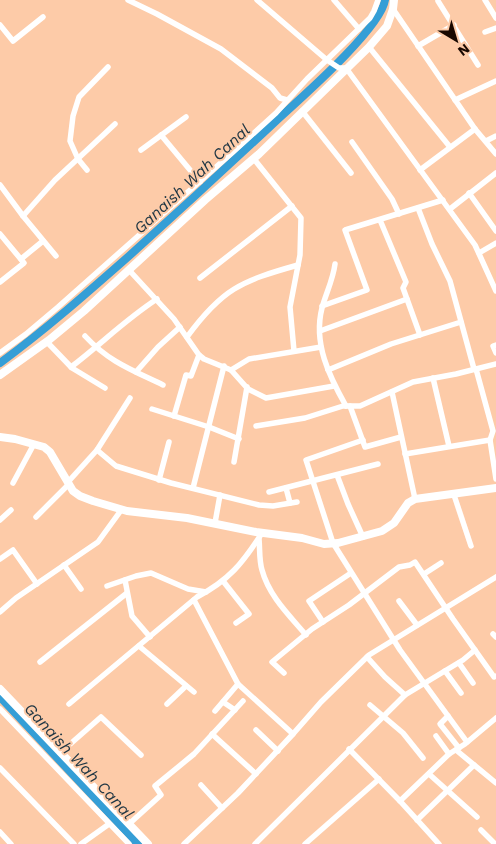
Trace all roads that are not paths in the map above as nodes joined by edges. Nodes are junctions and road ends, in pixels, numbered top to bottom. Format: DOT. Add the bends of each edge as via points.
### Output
graph roads {
  1 [pos="128,0"];
  2 [pos="257,0"];
  3 [pos="334,0"];
  4 [pos="378,0"];
  5 [pos="485,0"];
  6 [pos="438,1"];
  7 [pos="395,3"];
  8 [pos="43,17"];
  9 [pos="496,18"];
  10 [pos="0,25"];
  11 [pos="454,25"];
  12 [pos="496,28"];
  13 [pos="359,29"];
  14 [pos="484,32"];
  15 [pos="418,46"];
  16 [pos="369,47"];
  17 [pos="329,61"];
  18 [pos="478,65"];
  19 [pos="108,67"];
  20 [pos="342,68"];
  21 [pos="496,81"];
  22 [pos="286,100"];
  23 [pos="455,100"];
  24 [pos="302,111"];
  25 [pos="186,117"];
  26 [pos="115,124"];
  27 [pos="475,129"];
  28 [pos="161,134"];
  29 [pos="496,136"];
  30 [pos="352,142"];
  31 [pos="486,142"];
  32 [pos="450,147"];
  33 [pos="140,150"];
  34 [pos="496,154"];
  35 [pos="78,159"];
  36 [pos="254,159"];
  37 [pos="87,170"];
  38 [pos="420,170"];
  39 [pos="496,172"];
  40 [pos="351,173"];
  41 [pos="200,182"];
  42 [pos="0,185"];
  43 [pos="469,193"];
  44 [pos="443,200"];
  45 [pos="292,206"];
  46 [pos="418,208"];
  47 [pos="450,209"];
  48 [pos="399,214"];
  49 [pos="23,216"];
  50 [pos="380,220"];
  51 [pos="496,231"];
  52 [pos="0,234"];
  53 [pos="43,241"];
  54 [pos="496,242"];
  55 [pos="479,253"];
  56 [pos="56,256"];
  57 [pos="21,259"];
  58 [pos="335,264"];
  59 [pos="298,265"];
  60 [pos="129,270"];
  61 [pos="200,278"];
  62 [pos="0,282"];
  63 [pos="495,283"];
  64 [pos="496,291"];
  65 [pos="157,299"];
  66 [pos="406,299"];
  67 [pos="322,306"];
  68 [pos="462,322"];
  69 [pos="180,326"];
  70 [pos="320,331"];
  71 [pos="420,335"];
  72 [pos="85,336"];
  73 [pos="187,338"];
  74 [pos="47,342"];
  75 [pos="496,345"];
  76 [pos="321,347"];
  77 [pos="96,348"];
  78 [pos="294,351"];
  79 [pos="496,352"];
  80 [pos="0,353"];
  81 [pos="199,355"];
  82 [pos="496,364"];
  83 [pos="224,366"];
  84 [pos="71,367"];
  85 [pos="475,369"];
  86 [pos="231,370"];
  87 [pos="328,370"];
  88 [pos="136,372"];
  89 [pos="0,375"];
  90 [pos="433,378"];
  91 [pos="162,385"];
  92 [pos="334,386"];
  93 [pos="247,387"];
  94 [pos="105,388"];
  95 [pos="392,392"];
  96 [pos="130,398"];
  97 [pos="348,406"];
  98 [pos="152,408"];
  99 [pos="174,416"];
  100 [pos="256,426"];
  101 [pos="209,427"];
  102 [pos="494,431"];
  103 [pos="0,437"];
  104 [pos="401,437"];
  105 [pos="239,439"];
  106 [pos="363,440"];
  107 [pos="490,440"];
  108 [pos="169,442"];
  109 [pos="34,444"];
  110 [pos="449,446"];
  111 [pos="97,450"];
  112 [pos="405,454"];
  113 [pos="234,462"];
  114 [pos="378,464"];
  115 [pos="337,475"];
  116 [pos="496,479"];
  117 [pos="159,480"];
  118 [pos="313,481"];
  119 [pos="68,483"];
  120 [pos="13,484"];
  121 [pos="193,488"];
  122 [pos="286,488"];
  123 [pos="496,488"];
  124 [pos="269,492"];
  125 [pos="220,495"];
  126 [pos="454,495"];
  127 [pos="415,499"];
  128 [pos="297,502"];
  129 [pos="290,503"];
  130 [pos="122,509"];
  131 [pos="11,510"];
  132 [pos="36,517"];
  133 [pos="0,520"];
  134 [pos="216,524"];
  135 [pos="260,536"];
  136 [pos="364,537"];
  137 [pos="333,544"];
  138 [pos="470,546"];
  139 [pos="0,560"];
  140 [pos="441,563"];
  141 [pos="64,565"];
  142 [pos="351,573"];
  143 [pos="424,574"];
  144 [pos="496,577"];
  145 [pos="125,580"];
  146 [pos="223,581"];
  147 [pos="37,584"];
  148 [pos="107,586"];
  149 [pos="81,589"];
  150 [pos="206,592"];
  151 [pos="127,593"];
  152 [pos="364,594"];
  153 [pos="194,600"];
  154 [pos="399,601"];
  155 [pos="445,607"];
  156 [pos="0,612"];
  157 [pos="323,622"];
  158 [pos="236,624"];
  159 [pos="416,626"];
  160 [pos="306,635"];
  161 [pos="150,637"];
  162 [pos="395,639"];
  163 [pos="139,646"];
  164 [pos="475,650"];
  165 [pos="367,657"];
  166 [pos="40,662"];
  167 [pos="459,663"];
  168 [pos="445,671"];
  169 [pos="284,674"];
  170 [pos="496,676"];
  171 [pos="473,683"];
  172 [pos="238,684"];
  173 [pos="424,684"];
  174 [pos="186,686"];
  175 [pos="0,690"];
  176 [pos="194,692"];
  177 [pos="461,693"];
  178 [pos="405,695"];
  179 [pos="244,701"];
  180 [pos="223,702"];
  181 [pos="69,704"];
  182 [pos="167,704"];
  183 [pos="370,705"];
  184 [pos="0,708"];
  185 [pos="235,710"];
  186 [pos="215,711"];
  187 [pos="384,715"];
  188 [pos="448,716"];
  189 [pos="496,718"];
  190 [pos="256,730"];
  191 [pos="212,734"];
  192 [pos="294,734"];
  193 [pos="436,736"];
  194 [pos="467,742"];
  195 [pos="350,749"];
  196 [pos="457,749"];
  197 [pos="278,751"];
  198 [pos="60,753"];
  199 [pos="450,754"];
  200 [pos="141,755"];
  201 [pos="423,758"];
  202 [pos="474,765"];
  203 [pos="0,768"];
  204 [pos="256,774"];
  205 [pos="429,774"];
  206 [pos="379,779"];
  207 [pos="495,780"];
  208 [pos="201,785"];
  209 [pos="449,791"];
  210 [pos="400,801"];
  211 [pos="222,808"];
  212 [pos="477,817"];
  213 [pos="417,820"];
  214 [pos="109,824"];
  215 [pos="129,824"];
  216 [pos="482,830"];
  217 [pos="0,832"];
  218 [pos="309,843"];
  219 [pos="436,843"];
  220 [pos="10,844"];
  221 [pos="74,844"];
  222 [pos="81,844"];
  223 [pos="129,844"];
  224 [pos="148,844"];
  225 [pos="184,844"];
  226 [pos="255,844"];
  227 [pos="495,844"];
  1 -- 22 [label="street" via="221,50"];
  2 -- 17 [label="street"];
  3 -- 13 [label="street"];
  4 -- 13 [label="street" via="374,11"];
  5 -- 9 [label="street"];
  6 -- 11 [label="street"];
  7 -- 15 [label="street"];
  7 -- 16 [label="street" via="387,26"];
  8 -- 10 [label="street" via="13,41"];
  11 -- 15 [label="street"];
  11 -- 18 [label="street"];
  12 -- 14 [label="street"];
  13 -- 17 [label="street"];
  15 -- 23 [label="street"];
  16 -- 20 [label="street"];
  16 -- 32 [label="street"];
  17 -- 20 [label="street"];
  17 -- 22 [label="street"];
  19 -- 35 [label="street" via="79,98 73,116 70,141"];
  20 -- 24 [label="street"];
  20 -- 38 [label="street"];
  21 -- 23 [label="street"];
  22 -- 41 [label="street" via="276,113"];
  23 -- 27 [label="street"];
  24 -- 36 [label="street"];
  24 -- 40 [label="street"];
  25 -- 28 [label="street"];
  26 -- 35 [label="street"];
  27 -- 31 [label="street"];
  27 -- 32 [label="street"];
  28 -- 33 [label="street"];
  28 -- 41 [label="street"];
  29 -- 31 [label="street"];
  30 -- 48 [label="street" via="392,198"];
  31 -- 34 [label="street"];
  32 -- 38 [label="street"];
  35 -- 37 [label="street"];
  35 -- 49 [label="street"];
  36 -- 45 [label="street"];
  36 -- 60 [label="street"];
  38 -- 44 [label="street"];
  39 -- 43 [label="street"];
  41 -- 80 [label="street" via="58,308"];
  42 -- 49 [label="street"];
  43 -- 47 [label="street"];
  43 -- 51 [label="street"];
  44 -- 46 [label="street"];
  44 -- 47 [label="street"];
  45 -- 59 [label="street" via="302,218"];
  45 -- 61 [label="street"];
  46 -- 48 [label="street"];
  46 -- 68 [label="street" via="450,281"];
  47 -- 55 [label="street"];
  48 -- 50 [label="street"];
  49 -- 53 [label="street"];
  50 -- 66 [label="street" via="406,282 403,288"];
  50 -- 67 [label="street" via="345,230 367,290"];
  52 -- 57 [label="street"];
  53 -- 56 [label="street"];
  53 -- 57 [label="street"];
  54 -- 55 [label="street"];
  55 -- 63 [label="street"];
  57 -- 62 [label="street" via="24,263"];
  58 -- 67 [label="street"];
  59 -- 73 [label="street" via="263,275 230,290"];
  59 -- 78 [label="street" via="290,307"];
  60 -- 65 [label="street"];
  60 -- 74 [label="street"];
  63 -- 64 [label="street"];
  65 -- 69 [label="street"];
  65 -- 77 [label="street" via="124,322"];
  66 -- 70 [label="street"];
  66 -- 71 [label="street"];
  67 -- 70 [label="street"];
  68 -- 71 [label="street"];
  68 -- 85 [label="street"];
  69 -- 73 [label="street"];
  69 -- 88 [label="street"];
  70 -- 76 [label="street"];
  71 -- 87 [label="street"];
  72 -- 77 [label="street"];
  73 -- 81 [label="street"];
  74 -- 84 [label="street"];
  74 -- 89 [label="street"];
  75 -- 79 [label="street" via="493,346"];
  76 -- 78 [label="street"];
  76 -- 87 [label="street"];
  77 -- 84 [label="street"];
  77 -- 88 [label="street"];
  78 -- 86 [label="street" via="249,359"];
  81 -- 83 [label="street"];
  81 -- 99 [label="street" via="191,376 186,375"];
  82 -- 85 [label="street"];
  83 -- 86 [label="street"];
  83 -- 101 [label="street"];
  84 -- 94 [label="street"];
  85 -- 90 [label="street"];
  85 -- 102 [label="street"];
  86 -- 93 [label="street"];
  87 -- 92 [label="street"];
  88 -- 91 [label="street"];
  90 -- 95 [label="street" via="413,382"];
  90 -- 110 [label="street"];
  92 -- 93 [label="street" via="266,398"];
  92 -- 97 [label="street"];
  93 -- 105 [label="street"];
  95 -- 97 [label="street" via="360,406"];
  95 -- 104 [label="street"];
  96 -- 111 [label="street"];
  97 -- 100 [label="street"];
  97 -- 106 [label="street"];
  98 -- 99 [label="street"];
  99 -- 101 [label="street"];
  101 -- 105 [label="street"];
  101 -- 121 [label="street"];
  102 -- 107 [label="street"];
  103 -- 109 [label="street"];
  104 -- 106 [label="street" via="365,447"];
  104 -- 112 [label="street"];
  105 -- 113 [label="street"];
  106 -- 118 [label="street" via="306,460"];
  107 -- 110 [label="street"];
  107 -- 116 [label="street"];
  108 -- 117 [label="street"];
  109 -- 119 [label="street" via="50,452"];
  109 -- 120 [label="street"];
  110 -- 112 [label="street"];
  111 -- 117 [label="street" via="116,466"];
  111 -- 119 [label="street"];
  112 -- 127 [label="street"];
  114 -- 115 [label="street"];
  115 -- 118 [label="street"];
  115 -- 136 [label="street"];
  117 -- 121 [label="street"];
  118 -- 122 [label="street"];
  118 -- 137 [label="street"];
  119 -- 130 [label="street" via="80,496"];
  119 -- 132 [label="street"];
  121 -- 125 [label="street"];
  122 -- 124 [label="street"];
  122 -- 129 [label="street"];
  123 -- 126 [label="street"];
  125 -- 129 [label="street" via="259,505"];
  125 -- 134 [label="street"];
  126 -- 127 [label="street"];
  126 -- 138 [label="street"];
  127 -- 136 [label="street" via="408,503 394,523"];
  128 -- 129 [label="street"];
  130 -- 134 [label="street"];
  130 -- 141 [label="street" via="98,542"];
  131 -- 133 [label="street"];
  134 -- 135 [label="street"];
  135 -- 137 [label="street" via="302,538"];
  135 -- 146 [label="street" via="234,572"];
  135 -- 160 [label="street" via="261,569 269,588"];
  136 -- 137 [label="street"];
  137 -- 142 [label="street"];
  139 -- 147 [label="street" via="13,550"];
  140 -- 143 [label="street"];
  141 -- 147 [label="street"];
  141 -- 149 [label="street"];
  142 -- 152 [label="street"];
  142 -- 157 [label="street" via="309,601"];
  143 -- 152 [label="street" via="415,562 399,567"];
  143 -- 155 [label="street"];
  144 -- 155 [label="street"];
  145 -- 148 [label="street"];
  145 -- 150 [label="street" via="151,573 188,589"];
  145 -- 151 [label="street"];
  146 -- 150 [label="street"];
  146 -- 158 [label="street" via="249,614"];
  147 -- 156 [label="street"];
  150 -- 153 [label="street"];
  151 -- 161 [label="street" via="132,616"];
  151 -- 166 [label="street"];
  152 -- 157 [label="street"];
  152 -- 162 [label="street"];
  153 -- 161 [label="street"];
  153 -- 172 [label="street"];
  154 -- 159 [label="street"];
  155 -- 159 [label="street"];
  155 -- 164 [label="street"];
  157 -- 160 [label="street"];
  159 -- 162 [label="street"];
  160 -- 169 [label="street" via="272,662"];
  161 -- 163 [label="street"];
  162 -- 165 [label="street"];
  162 -- 173 [label="street"];
  163 -- 174 [label="street"];
  163 -- 181 [label="street"];
  164 -- 167 [label="street"];
  164 -- 170 [label="street"];
  165 -- 178 [label="street"];
  165 -- 192 [label="street"];
  167 -- 168 [label="street"];
  167 -- 171 [label="street"];
  168 -- 173 [label="street"];
  168 -- 177 [label="street"];
  172 -- 180 [label="street"];
  172 -- 192 [label="street"];
  173 -- 178 [label="street"];
  173 -- 188 [label="street"];
  174 -- 176 [label="street"];
  174 -- 182 [label="street"];
  175 -- 198 [label="street"];
  178 -- 187 [label="street"];
  179 -- 185 [label="street"];
  180 -- 185 [label="street"];
  180 -- 186 [label="street"];
  183 -- 187 [label="street"];
  184 -- 214 [label="street"];
  185 -- 191 [label="street"];
  187 -- 195 [label="street"];
  187 -- 201 [label="street"];
  188 -- 194 [label="street"];
  188 -- 196 [label="street" via="440,724"];
  189 -- 194 [label="street"];
  190 -- 197 [label="street"];
  191 -- 204 [label="street"];
  191 -- 215 [label="street" via="194,754 154,786 161,795"];
  192 -- 197 [label="street"];
  193 -- 199 [label="street"];
  194 -- 196 [label="street"];
  195 -- 206 [label="street"];
  195 -- 226 [label="street"];
  196 -- 199 [label="street"];
  196 -- 202 [label="street"];
  197 -- 204 [label="street"];
  198 -- 200 [label="street" via="101,717"];
  198 -- 215 [label="street"];
  199 -- 205 [label="street"];
  202 -- 207 [label="street"];
  202 -- 209 [label="street"];
  203 -- 221 [label="street"];
  204 -- 211 [label="street"];
  205 -- 209 [label="street"];
  205 -- 210 [label="street"];
  206 -- 210 [label="street"];
  206 -- 218 [label="street"];
  208 -- 211 [label="street"];
  209 -- 212 [label="street"];
  209 -- 213 [label="street"];
  210 -- 213 [label="street"];
  211 -- 225 [label="street"];
  213 -- 219 [label="street"];
  214 -- 222 [label="street"];
  214 -- 223 [label="street"];
  215 -- 224 [label="street"];
  216 -- 227 [label="street"];
  217 -- 220 [label="street"];
}
